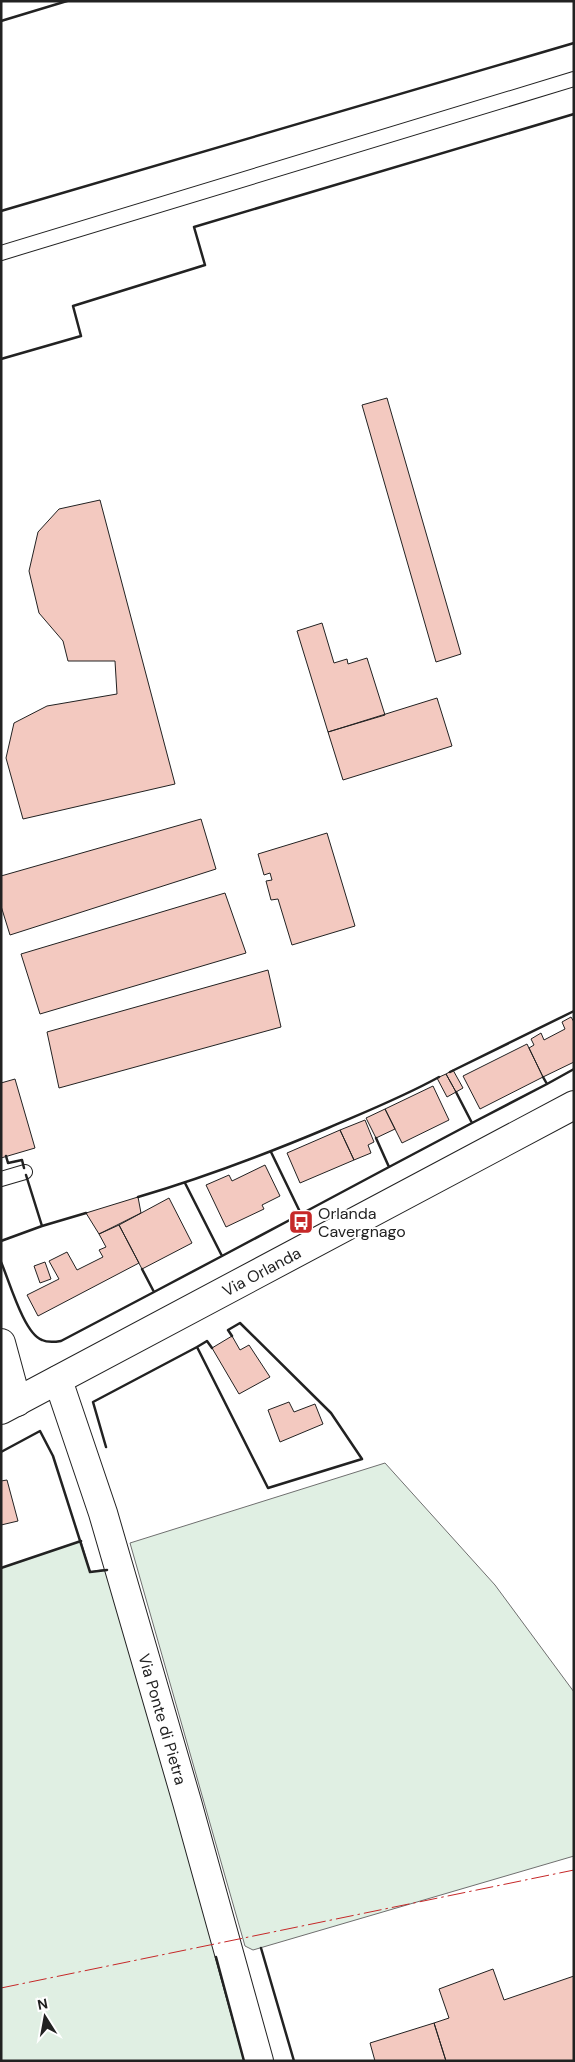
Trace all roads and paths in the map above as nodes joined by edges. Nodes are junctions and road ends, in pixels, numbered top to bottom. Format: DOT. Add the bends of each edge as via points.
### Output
graph roads {
  1 [pos="574,79"];
  2 [pos="1,254"];
  3 [pos="574,1105"];
  4 [pos="25,1172"];
  5 [pos="1,1179"];
  6 [pos="1,1343"];
  7 [pos="58,1380"];
  8 [pos="9,1406"];
  9 [pos="259,2061"];
  1 -- 2 [label="lane"];
  3 -- 7 [label="street, Via Orlanda"];
  4 -- 5 [label="lane"];
  6 -- 8 [label="street"];
  7 -- 8 [label="street, Via Orlanda"];
  7 -- 9 [label="street, Via Ponte di Pietra" via="106,1522"];
}
